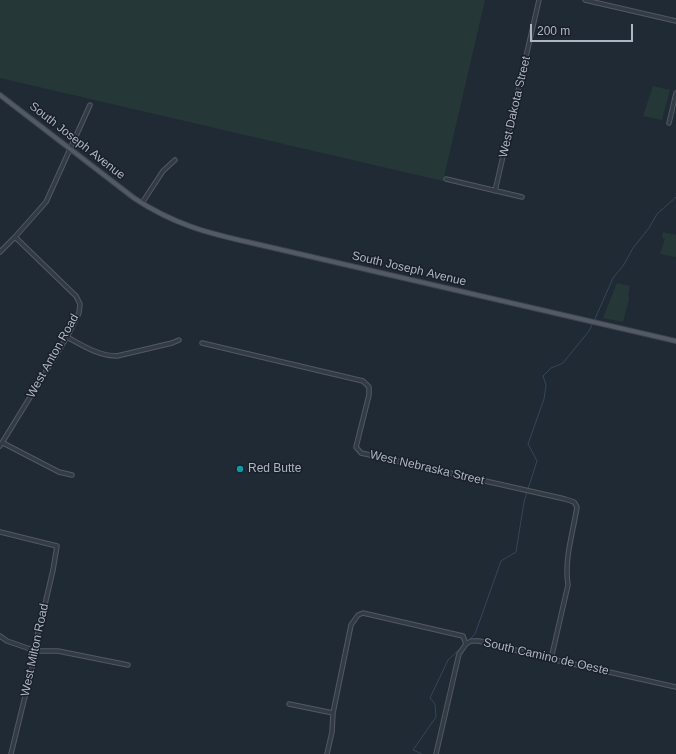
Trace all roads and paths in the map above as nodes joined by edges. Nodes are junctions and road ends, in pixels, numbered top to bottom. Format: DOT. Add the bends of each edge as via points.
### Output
graph roads {
  1 [pos="539,0"];
  2 [pos="585,0"];
  3 [pos="676,21"];
  4 [pos="676,93"];
  5 [pos="0,95"];
  6 [pos="90,105"];
  7 [pos="669,123"];
  8 [pos="71,149"];
  9 [pos="175,160"];
  10 [pos="446,179"];
  11 [pos="495,191"];
  12 [pos="522,197"];
  13 [pos="142,203"];
  14 [pos="16,237"];
  15 [pos="0,252"];
  16 [pos="67,337"];
  17 [pos="179,340"];
  18 [pos="676,341"];
  19 [pos="202,343"];
  20 [pos="3,442"];
  21 [pos="0,446"];
  22 [pos="72,475"];
  23 [pos="0,532"];
  24 [pos="0,636"];
  25 [pos="466,644"];
  26 [pos="36,651"];
  27 [pos="551,659"];
  28 [pos="128,665"];
  29 [pos="676,687"];
  30 [pos="289,704"];
  31 [pos="332,714"];
  32 [pos="12,754"];
  33 [pos="327,754"];
  34 [pos="436,754"];
  1 -- 11 [label="street, West Dakota Street"];
  2 -- 3 [label="street"];
  4 -- 7 [label="street"];
  5 -- 8 [label="main road, South Joseph Avenue"];
  6 -- 8 [label="street"];
  8 -- 13 [label="main road, South Joseph Avenue"];
  8 -- 14 [label="street" via="46,202"];
  9 -- 13 [label="street" via="163,172"];
  10 -- 11 [label="street"];
  11 -- 12 [label="street"];
  13 -- 18 [label="main road, South Joseph Avenue" via="186,226 209,233"];
  14 -- 15 [label="street"];
  14 -- 16 [label="street, West Anton Road" via="76,296 80,304 79,313"];
  16 -- 17 [label="street" via="109,356"];
  16 -- 20 [label="street, West Anton Road"];
  19 -- 27 [label="street, West Nebraska Street" via="363,381 369,387 369,395 356,447 361,453 574,502 577,507 571,537 568,585"];
  20 -- 21 [label="street, West Anton Road"];
  20 -- 22 [label="street" via="59,472"];
  23 -- 26 [label="street, West Milton Road" via="57,546 38,626"];
  24 -- 26 [label="street"];
  25 -- 27 [label="street, South Camino de Oeste" via="479,641"];
  25 -- 31 [label="street, South Camino de Oeste" via="463,636 363,613 358,615 351,625"];
  25 -- 34 [label="street" via="459,654"];
  26 -- 28 [label="street" via="58,651"];
  26 -- 32 [label="street, West Milton Road"];
  27 -- 29 [label="street, South Camino de Oeste"];
  30 -- 31 [label="street"];
  31 -- 33 [label="street" via="332,732"];
}
